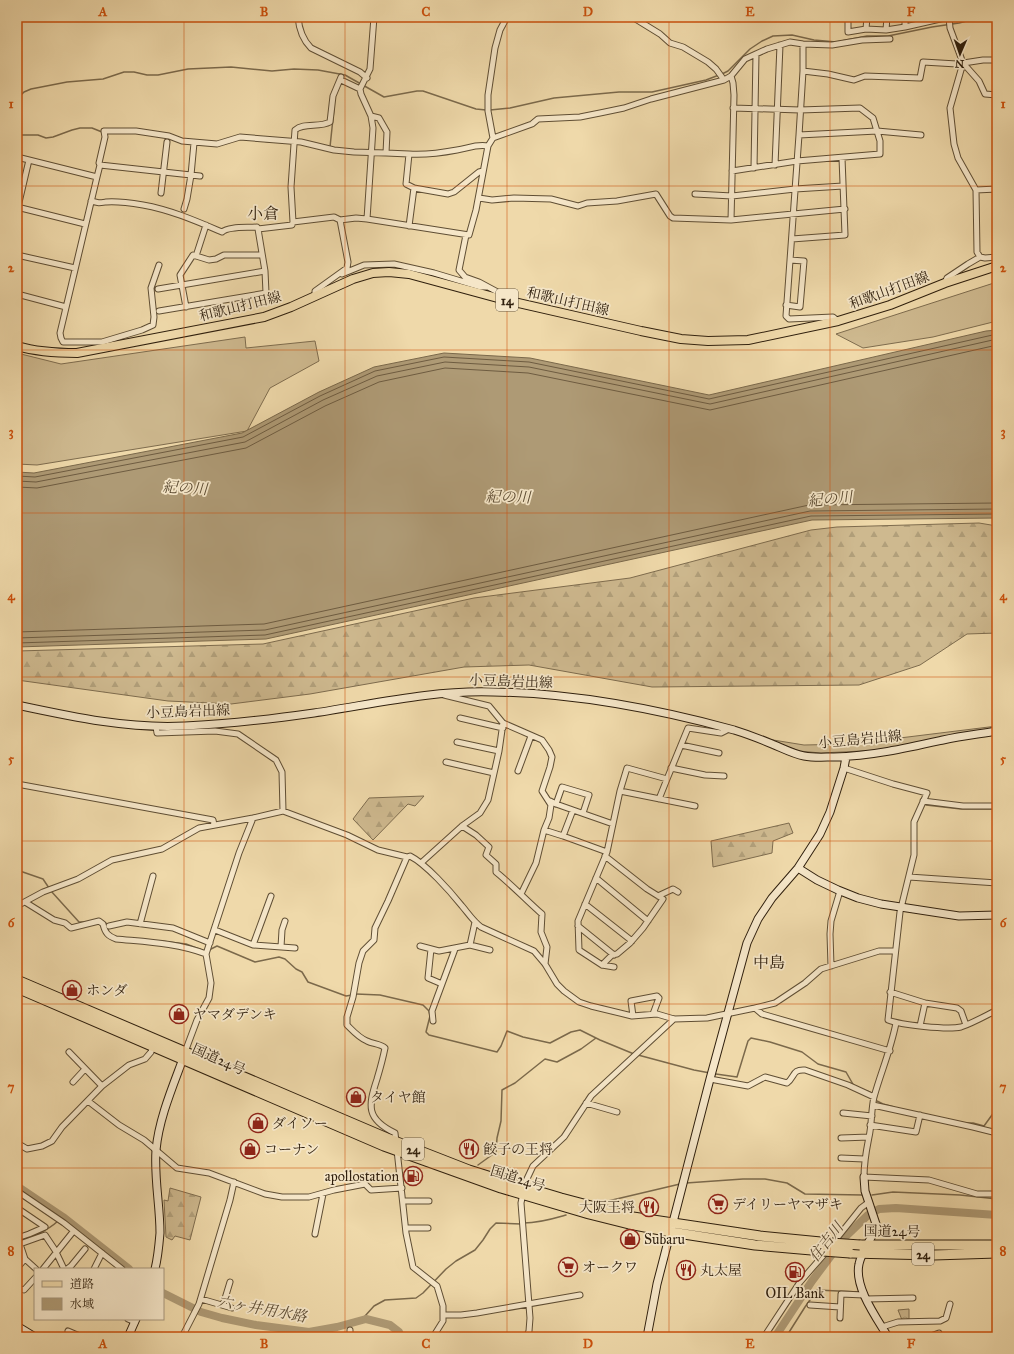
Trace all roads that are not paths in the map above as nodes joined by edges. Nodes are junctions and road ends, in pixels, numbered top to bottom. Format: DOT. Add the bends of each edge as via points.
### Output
graph roads {
  1 [pos="298,17"];
  2 [pos="374,17"];
  3 [pos="507,17"];
  4 [pos="634,17"];
  5 [pos="848,17"];
  6 [pos="867,17"];
  7 [pos="887,17"];
  8 [pos="905,17"];
  9 [pos="949,19"];
  10 [pos="905,27"];
  11 [pos="866,29"];
  12 [pos="886,30"];
  13 [pos="890,40"];
  14 [pos="804,44"];
  15 [pos="780,45"];
  16 [pos="756,54"];
  17 [pos="997,60"];
  18 [pos="963,62"];
  19 [pos="803,71"];
  20 [pos="731,76"];
  21 [pos="366,79"];
  22 [pos="723,79"];
  23 [pos="361,88"];
  24 [pos="997,95"];
  25 [pos="733,108"];
  26 [pos="755,108"];
  27 [pos="778,109"];
  28 [pos="800,110"];
  29 [pos="371,116"];
  30 [pos="877,131"];
  31 [pos="799,135"];
  32 [pos="921,135"];
  33 [pos="493,138"];
  34 [pos="294,141"];
  35 [pos="167,142"];
  36 [pos="194,143"];
  37 [pos="488,146"];
  38 [pos="371,152"];
  39 [pos="386,153"];
  40 [pos="409,154"];
  41 [pos="17,157"];
  42 [pos="842,158"];
  43 [pos="29,160"];
  44 [pos="797,162"];
  45 [pos="100,165"];
  46 [pos="775,165"];
  47 [pos="754,168"];
  48 [pos="483,171"];
  49 [pos="732,171"];
  50 [pos="164,172"];
  51 [pos="191,175"];
  52 [pos="200,176"];
  53 [pos="97,177"];
  54 [pos="843,186"];
  55 [pos="414,188"];
  56 [pos="795,189"];
  57 [pos="997,189"];
  58 [pos="976,190"];
  59 [pos="161,193"];
  60 [pos="695,194"];
  61 [pos="732,196"];
  62 [pos="479,198"];
  63 [pos="91,201"];
  64 [pos="17,208"];
  65 [pos="184,209"];
  66 [pos="845,209"];
  67 [pos="793,213"];
  68 [pos="367,219"];
  69 [pos="340,220"];
  70 [pos="731,220"];
  71 [pos="293,222"];
  72 [pos="85,224"];
  73 [pos="206,226"];
  74 [pos="409,226"];
  75 [pos="258,229"];
  76 [pos="466,235"];
  77 [pos="792,239"];
  78 [pos="17,255"];
  79 [pos="262,255"];
  80 [pos="196,256"];
  81 [pos="980,257"];
  82 [pos="997,257"];
  83 [pos="790,260"];
  84 [pos="159,265"];
  85 [pos="997,266"];
  86 [pos="75,268"];
  87 [pos="265,271"];
  88 [pos="339,274"];
  89 [pos="945,283"];
  90 [pos="182,285"];
  91 [pos="488,287"];
  92 [pos="158,289"];
  93 [pos="17,294"];
  94 [pos="315,296"];
  95 [pos="505,300"];
  96 [pos="786,306"];
  97 [pos="66,307"];
  98 [pos="186,307"];
  99 [pos="159,311"];
  100 [pos="838,321"];
  101 [pos="17,346"];
  102 [pos="103,346"];
  103 [pos="437,693"];
  104 [pos="17,705"];
  105 [pos="460,718"];
  106 [pos="503,726"];
  107 [pos="156,727"];
  108 [pos="728,729"];
  109 [pos="997,731"];
  110 [pos="531,736"];
  111 [pos="457,742"];
  112 [pos="681,745"];
  113 [pos="499,751"];
  114 [pos="719,753"];
  115 [pos="846,757"];
  116 [pos="446,762"];
  117 [pos="671,768"];
  118 [pos="844,768"];
  119 [pos="518,771"];
  120 [pos="494,773"];
  121 [pos="724,776"];
  122 [pos="667,779"];
  123 [pos="17,784"];
  124 [pos="620,791"];
  125 [pos="659,799"];
  126 [pos="549,801"];
  127 [pos="923,801"];
  128 [pos="556,804"];
  129 [pos="695,806"];
  130 [pos="997,806"];
  131 [pos="573,810"];
  132 [pos="283,811"];
  133 [pos="583,813"];
  134 [pos="253,818"];
  135 [pos="214,824"];
  136 [pos="613,824"];
  137 [pos="462,826"];
  138 [pos="544,830"];
  139 [pos="563,836"];
  140 [pos="606,854"];
  141 [pos="407,857"];
  142 [pos="422,863"];
  143 [pos="798,868"];
  144 [pos="153,876"];
  145 [pos="909,877"];
  146 [pos="596,878"];
  147 [pos="997,883"];
  148 [pos="840,891"];
  149 [pos="678,892"];
  150 [pos="521,894"];
  151 [pos="270,896"];
  152 [pos="658,896"];
  153 [pos="25,902"];
  154 [pos="585,904"];
  155 [pos="17,906"];
  156 [pos="901,907"];
  157 [pos="997,914"];
  158 [pos="285,921"];
  159 [pos="648,921"];
  160 [pos="475,922"];
  161 [pos="140,924"];
  162 [pos="109,926"];
  163 [pos="578,926"];
  164 [pos="215,930"];
  165 [pos="632,941"];
  166 [pos="210,943"];
  167 [pos="253,945"];
  168 [pos="470,945"];
  169 [pos="420,946"];
  170 [pos="281,947"];
  171 [pos="295,948"];
  172 [pos="431,949"];
  173 [pos="455,949"];
  174 [pos="490,950"];
  175 [pos="895,951"];
  176 [pos="206,954"];
  177 [pos="614,955"];
  178 [pos="545,964"];
  179 [pos="602,965"];
  180 [pos="831,966"];
  181 [pos="614,967"];
  182 [pos="17,980"];
  183 [pos="442,984"];
  184 [pos="17,988"];
  185 [pos="890,992"];
  186 [pos="925,1003"];
  187 [pos="755,1008"];
  188 [pos="997,1010"];
  189 [pos="653,1014"];
  190 [pos="728,1014"];
  191 [pos="633,1016"];
  192 [pos="674,1019"];
  193 [pos="433,1021"];
  194 [pos="896,1023"];
  195 [pos="966,1024"];
  196 [pos="920,1026"];
  197 [pos="153,1046"];
  198 [pos="890,1051"];
  199 [pos="69,1052"];
  200 [pos="184,1055"];
  201 [pos="85,1069"];
  202 [pos="710,1079"];
  203 [pos="73,1082"];
  204 [pos="102,1086"];
  205 [pos="874,1097"];
  206 [pos="88,1101"];
  207 [pos="586,1103"];
  208 [pos="873,1105"];
  209 [pos="616,1112"];
  210 [pos="843,1113"];
  211 [pos="920,1115"];
  212 [pos="872,1116"];
  213 [pos="870,1125"];
  214 [pos="997,1133"];
  215 [pos="869,1137"];
  216 [pos="841,1138"];
  217 [pos="17,1143"];
  218 [pos="397,1146"];
  219 [pos="156,1149"];
  220 [pos="841,1158"];
  221 [pos="864,1159"];
  222 [pos="864,1177"];
  223 [pos="234,1182"];
  224 [pos="402,1188"];
  225 [pos="17,1191"];
  226 [pos="524,1191"];
  227 [pos="323,1194"];
  228 [pos="997,1194"];
  229 [pos="403,1201"];
  230 [pos="429,1201"];
  231 [pos="870,1205"];
  232 [pos="17,1208"];
  233 [pos="406,1228"];
  234 [pos="428,1228"];
  235 [pos="672,1228"];
  236 [pos="72,1233"];
  237 [pos="315,1234"];
  238 [pos="17,1238"];
  239 [pos="19,1245"];
  240 [pos="997,1245"];
  241 [pos="864,1248"];
  242 [pos="85,1249"];
  243 [pos="57,1253"];
  244 [pos="102,1253"];
  245 [pos="997,1253"];
  246 [pos="25,1259"];
  247 [pos="73,1267"];
  248 [pos="17,1268"];
  249 [pos="35,1268"];
  250 [pos="44,1268"];
  251 [pos="64,1268"];
  252 [pos="94,1268"];
  253 [pos="121,1268"];
  254 [pos="155,1268"];
  255 [pos="34,1279"];
  256 [pos="230,1282"];
  257 [pos="17,1288"];
  258 [pos="580,1295"];
  259 [pos="865,1297"];
  260 [pos="913,1298"];
  261 [pos="200,1302"];
  262 [pos="529,1304"];
  263 [pos="950,1304"];
  264 [pos="223,1305"];
  265 [pos="810,1305"];
  266 [pos="840,1307"];
  267 [pos="232,1308"];
  268 [pos="444,1315"];
  269 [pos="840,1318"];
  270 [pos="133,1320"];
  271 [pos="17,1326"];
  272 [pos="882,1327"];
  273 [pos="68,1330"];
  274 [pos="350,1330"];
  275 [pos="939,1333"];
  276 [pos="35,1337"];
  277 [pos="82,1337"];
  278 [pos="128,1337"];
  279 [pos="182,1337"];
  280 [pos="350,1337"];
  281 [pos="433,1337"];
  282 [pos="526,1337"];
  283 [pos="647,1337"];
  284 [pos="764,1337"];
  285 [pos="888,1337"];
  286 [pos="928,1337"];
  1 -- 21 [label="street" via="300,30 307,45 360,72"];
  2 -- 21 [label="street" via="372,60"];
  3 -- 33 [label="street" via="495,48 488,95"];
  4 -- 22 [label="street" via="670,43 683,47 708,62"];
  5 -- 11 [label="street" via="848,32"];
  6 -- 11 [label="street"];
  7 -- 12 [label="street"];
  8 -- 10 [label="street"];
  9 -- 10 [label="street"];
  9 -- 18 [label="street"];
  10 -- 12 [label="street"];
  11 -- 12 [label="street"];
  13 -- 14 [label="street" via="862,40 832,45"];
  14 -- 15 [label="street" via="790,42"];
  14 -- 19 [label="street"];
  15 -- 16 [label="street"];
  15 -- 27 [label="street"];
  16 -- 20 [label="street" via="745,59"];
  16 -- 26 [label="street"];
  17 -- 18 [label="street"];
  18 -- 19 [label="street" via="923,62 920,78 864,76 854,80"];
  18 -- 24 [label="street" via="979,81 985,94"];
  18 -- 58 [label="street" via="950,108 958,158"];
  19 -- 28 [label="street"];
  20 -- 22 [label="street"];
  20 -- 25 [label="street"];
  21 -- 23 [label="street"];
  22 -- 33 [label="street" via="624,108 580,116 538,119 532,124"];
  23 -- 29 [label="street" via="361,94"];
  23 -- 34 [label="street" via="341,78 333,96 330,122 299,126 295,130"];
  25 -- 26 [label="street"];
  25 -- 49 [label="street"];
  26 -- 27 [label="street"];
  26 -- 47 [label="street"];
  27 -- 28 [label="street"];
  27 -- 46 [label="street"];
  28 -- 30 [label="street" via="860,108 873,118"];
  28 -- 31 [label="street"];
  29 -- 38 [label="street"];
  29 -- 39 [label="street" via="379,118 387,132"];
  30 -- 31 [label="street"];
  30 -- 32 [label="street"];
  30 -- 42 [label="street" via="880,154"];
  31 -- 44 [label="street"];
  33 -- 37 [label="street"];
  34 -- 36 [label="street" via="240,137 217,144"];
  34 -- 38 [label="street" via="334,150"];
  34 -- 71 [label="street"];
  35 -- 50 [label="street"];
  36 -- 45 [label="street" via="136,131 104,131"];
  36 -- 51 [label="street"];
  37 -- 40 [label="street" via="476,145 444,152"];
  37 -- 48 [label="street"];
  38 -- 39 [label="street"];
  38 -- 68 [label="street"];
  39 -- 40 [label="street"];
  40 -- 55 [label="street" via="406,184"];
  41 -- 43 [label="street"];
  42 -- 44 [label="street"];
  42 -- 54 [label="street"];
  43 -- 53 [label="street"];
  43 -- 64 [label="street"];
  44 -- 46 [label="street"];
  44 -- 56 [label="street"];
  45 -- 50 [label="street"];
  45 -- 53 [label="street"];
  46 -- 47 [label="street"];
  47 -- 49 [label="street"];
  48 -- 55 [label="street" via="448,194"];
  48 -- 62 [label="street"];
  49 -- 61 [label="street"];
  50 -- 51 [label="street"];
  50 -- 59 [label="street"];
  51 -- 52 [label="street"];
  51 -- 65 [label="street"];
  53 -- 63 [label="street"];
  54 -- 56 [label="street"];
  54 -- 66 [label="street"];
  55 -- 74 [label="street"];
  56 -- 61 [label="street"];
  56 -- 67 [label="street"];
  57 -- 58 [label="street"];
  58 -- 81 [label="street" via="977,252"];
  60 -- 61 [label="street"];
  61 -- 70 [label="street"];
  62 -- 70 [label="street" via="550,199 578,206 656,194 673,218"];
  62 -- 76 [label="street" via="469,235"];
  63 -- 72 [label="street"];
  63 -- 73 [label="street" via="100,204 129,204 173,212"];
  64 -- 72 [label="street"];
  66 -- 67 [label="street"];
  66 -- 77 [label="street" via="845,235"];
  67 -- 70 [label="street"];
  67 -- 77 [label="street"];
  68 -- 69 [label="street"];
  68 -- 74 [label="street"];
  69 -- 71 [label="street" via="334,218"];
  69 -- 88 [label="street" via="348,262 347,268"];
  71 -- 75 [label="street" via="292,225"];
  72 -- 86 [label="street"];
  73 -- 75 [label="street" via="222,232 226,229 257,226"];
  73 -- 80 [label="street"];
  74 -- 76 [label="street"];
  75 -- 79 [label="street"];
  76 -- 91 [label="street" via="459,270 465,277"];
  77 -- 83 [label="street"];
  78 -- 86 [label="street"];
  79 -- 80 [label="street" via="224,254 216,260"];
  79 -- 87 [label="street"];
  80 -- 90 [label="street" via="193,255 180,275"];
  81 -- 82 [label="street"];
  81 -- 89 [label="street" via="947,278"];
  83 -- 96 [label="street"];
  83 -- 96 [label="street" via="804,261 800,307"];
  84 -- 102 [label="street" via="151,288 153,325"];
  85 -- 89 [label="main road, 和歌山打田線 / 14"];
  86 -- 97 [label="street"];
  87 -- 90 [label="street"];
  87 -- 98 [label="street" via="266,293"];
  88 -- 91 [label="street" via="364,265 394,264"];
  88 -- 94 [label="street" via="315,291"];
  89 -- 100 [label="main road, 和歌山打田線 / 14" via="890,305"];
  90 -- 92 [label="street"];
  90 -- 98 [label="street"];
  91 -- 95 [label="street" via="505,296"];
  93 -- 97 [label="street"];
  94 -- 95 [label="main road, 和歌山打田線 / 14" via="353,279 389,272 409,274"];
  94 -- 102 [label="main road, 和歌山打田線 / 14" via="264,317"];
  95 -- 100 [label="main road, 和歌山打田線 / 14" via="641,331 681,339 708,341 748,340"];
  96 -- 100 [label="street" via="786,316 789,319 833,317"];
  97 -- 102 [label="street" via="60,333 63,342"];
  98 -- 99 [label="street"];
  101 -- 102 [label="main road, 和歌山打田線 / 14" via="57,353 77,353"];
  103 -- 106 [label="street" via="489,706"];
  103 -- 107 [label="street, 小豆島岩出線" via="233,723"];
  103 -- 108 [label="street, 小豆島岩出線" via="543,694 584,699"];
  104 -- 107 [label="street, 小豆島岩出線" via="74,718"];
  105 -- 106 [label="street"];
  106 -- 110 [label="street"];
  106 -- 113 [label="street"];
  107 -- 132 [label="street" via="157,733 215,731 238,734 276,760 282,772"];
  108 -- 112 [label="street" via="721,733 688,728"];
  108 -- 115 [label="street, 小豆島岩出線" via="805,756"];
  109 -- 115 [label="street, 小豆島岩出線" via="892,752"];
  110 -- 119 [label="street"];
  110 -- 126 [label="street" via="542,740 552,757 542,791"];
  111 -- 113 [label="street"];
  112 -- 114 [label="street"];
  112 -- 117 [label="street"];
  113 -- 120 [label="street"];
  115 -- 118 [label="street"];
  116 -- 120 [label="street"];
  117 -- 121 [label="street"];
  117 -- 122 [label="street"];
  118 -- 127 [label="street" via="927,793"];
  118 -- 143 [label="street" via="830,812"];
  120 -- 137 [label="street" via="488,800 480,813"];
  122 -- 124 [label="street" via="627,768"];
  122 -- 125 [label="street"];
  123 -- 135 [label="street" via="212,820"];
  124 -- 125 [label="street"];
  124 -- 136 [label="street"];
  125 -- 129 [label="street"];
  126 -- 128 [label="street"];
  126 -- 138 [label="street" via="550,812"];
  127 -- 130 [label="street" via="963,806"];
  127 -- 145 [label="street" via="914,822 914,855"];
  128 -- 131 [label="street"];
  128 -- 133 [label="street" via="562,786 590,795"];
  131 -- 133 [label="street"];
  131 -- 139 [label="street"];
  132 -- 134 [label="street"];
  132 -- 141 [label="street" via="347,835 378,850"];
  133 -- 136 [label="street"];
  134 -- 135 [label="street"];
  134 -- 164 [label="street" via="239,853"];
  135 -- 153 [label="street" via="199,828 162,849 112,860 78,879 43,892"];
  136 -- 140 [label="street"];
  137 -- 142 [label="street"];
  137 -- 150 [label="street" via="490,847 486,855 496,864 496,872"];
  138 -- 139 [label="street"];
  138 -- 150 [label="street" via="536,863"];
  139 -- 140 [label="street"];
  140 -- 146 [label="street"];
  140 -- 152 [label="street"];
  141 -- 142 [label="street" via="410,856"];
  141 -- 218 [label="street" via="375,928 374,940 363,951 347,1017 347,1025 356,1035 385,1048 370,1105 381,1124 395,1133"];
  142 -- 160 [label="street"];
  143 -- 148 [label="street"];
  143 -- 190 [label="street" via="758,919 747,943"];
  144 -- 161 [label="street"];
  145 -- 147 [label="street"];
  145 -- 156 [label="street"];
  146 -- 154 [label="street"];
  146 -- 159 [label="street"];
  148 -- 156 [label="street" via="858,898"];
  148 -- 180 [label="street" via="831,921"];
  149 -- 152 [label="street" via="673,888"];
  150 -- 178 [label="street" via="542,914 541,932 547,947"];
  151 -- 167 [label="street"];
  152 -- 159 [label="street" via="664,899"];
  153 -- 155 [label="street"];
  153 -- 176 [label="street" via="71,928 99,921 108,936 116,939 176,945"];
  154 -- 163 [label="street"];
  154 -- 165 [label="street"];
  156 -- 157 [label="street" via="959,916"];
  156 -- 175 [label="street"];
  158 -- 170 [label="street"];
  159 -- 165 [label="street"];
  160 -- 168 [label="street"];
  160 -- 178 [label="street" via="534,951"];
  161 -- 162 [label="street" via="128,922"];
  161 -- 166 [label="street" via="173,928"];
  163 -- 177 [label="street"];
  163 -- 179 [label="street" via="579,950"];
  164 -- 166 [label="street"];
  164 -- 167 [label="street"];
  165 -- 177 [label="street"];
  166 -- 176 [label="street"];
  167 -- 170 [label="street"];
  168 -- 173 [label="street"];
  168 -- 174 [label="street"];
  169 -- 172 [label="street"];
  170 -- 171 [label="street"];
  172 -- 173 [label="street"];
  172 -- 183 [label="street" via="428,978"];
  173 -- 183 [label="street"];
  175 -- 180 [label="street" via="879,951"];
  175 -- 185 [label="street"];
  176 -- 200 [label="street" via="211,983 209,998 197,1020"];
  177 -- 179 [label="street"];
  178 -- 191 [label="street" via="564,992 572,998 591,1006"];
  179 -- 181 [label="street"];
  180 -- 187 [label="street" via="821,969 775,1003"];
  182 -- 200 [label="highway, 国道24号 / 24"];
  183 -- 193 [label="street" via="432,1011"];
  184 -- 197 [label="highway, 国道24号 / 24"];
  185 -- 186 [label="street"];
  185 -- 194 [label="street" via="888,1020"];
  186 -- 195 [label="street" via="959,1009"];
  186 -- 196 [label="street"];
  187 -- 190 [label="street"];
  187 -- 198 [label="street" via="762,1014"];
  188 -- 195 [label="street"];
  189 -- 191 [label="street"];
  189 -- 191 [label="street" via="659,998 657,996 631,1001"];
  189 -- 192 [label="street"];
  190 -- 192 [label="street"];
  190 -- 202 [label="street"];
  192 -- 207 [label="street"];
  194 -- 196 [label="street"];
  194 -- 198 [label="street"];
  195 -- 196 [label="street" via="960,1027"];
  197 -- 200 [label="highway, 国道24号 / 24"];
  197 -- 204 [label="street" via="145,1059 130,1065"];
  198 -- 205 [label="street"];
  199 -- 201 [label="street"];
  200 -- 218 [label="highway, 国道24号 / 24"];
  200 -- 219 [label="street" via="160,1127"];
  201 -- 203 [label="street"];
  201 -- 204 [label="street"];
  202 -- 205 [label="street" via="748,1086 765,1077 787,1083 799,1070 805,1070"];
  202 -- 235 [label="street"];
  204 -- 206 [label="street"];
  205 -- 208 [label="street"];
  206 -- 217 [label="street" via="52,1141 27,1149"];
  206 -- 219 [label="street"];
  207 -- 209 [label="street"];
  207 -- 226 [label="street" via="564,1137 533,1166"];
  208 -- 211 [label="street"];
  208 -- 212 [label="street"];
  210 -- 212 [label="street"];
  211 -- 213 [label="street" via="916,1132"];
  211 -- 214 [label="street"];
  212 -- 213 [label="street"];
  213 -- 215 [label="street"];
  215 -- 216 [label="street"];
  215 -- 221 [label="street"];
  218 -- 224 [label="street"];
  218 -- 226 [label="highway, 国道24号 / 24"];
  219 -- 223 [label="street" via="176,1168 209,1173"];
  219 -- 254 [label="street" via="160,1232"];
  220 -- 221 [label="street"];
  221 -- 222 [label="street"];
  222 -- 228 [label="street" via="929,1180 977,1194"];
  222 -- 231 [label="street"];
  223 -- 227 [label="street" via="265,1194 282,1197"];
  223 -- 261 [label="street"];
  224 -- 227 [label="street" via="371,1190 365,1184"];
  224 -- 229 [label="street"];
  225 -- 244 [label="street"];
  226 -- 235 [label="highway, 国道24号 / 24"];
  226 -- 262 [label="street" via="521,1203"];
  227 -- 237 [label="street"];
  229 -- 230 [label="street"];
  229 -- 233 [label="street"];
  231 -- 241 [label="street" via="876,1228"];
  231 -- 284 [label="street" via="861,1208 800,1282"];
  232 -- 238 [label="street" via="45,1227"];
  233 -- 234 [label="street"];
  233 -- 268 [label="street" via="413,1267 437,1286"];
  235 -- 241 [label="highway, 国道24号 / 24, bridge"];
  235 -- 241 [label="highway, 国道24号 / 24, bridge" via="756,1245 850,1253"];
  235 -- 283 [label="street" via="657,1284"];
  236 -- 243 [label="street"];
  239 -- 243 [label="street" via="45,1235"];
  239 -- 246 [label="street"];
  240 -- 241 [label="highway, 国道24号 / 24"];
  241 -- 245 [label="highway, 国道24号 / 24" via="934,1254"];
  241 -- 259 [label="street" via="858,1273"];
  242 -- 247 [label="street"];
  243 -- 250 [label="street"];
  243 -- 251 [label="street"];
  244 -- 252 [label="street"];
  244 -- 253 [label="street"];
  246 -- 248 [label="street"];
  246 -- 249 [label="street"];
  255 -- 257 [label="street" via="24,1290"];
  256 -- 264 [label="street"];
  258 -- 262 [label="street"];
  259 -- 260 [label="street"];
  259 -- 266 [label="street" via="841,1294"];
  259 -- 272 [label="street"];
  261 -- 264 [label="street"];
  261 -- 279 [label="street"];
  262 -- 268 [label="street" via="461,1315"];
  262 -- 282 [label="street" via="529,1331"];
  263 -- 272 [label="street" via="946,1318 898,1322"];
  264 -- 267 [label="street"];
  265 -- 266 [label="street"];
  266 -- 269 [label="street"];
  268 -- 281 [label="street"];
  270 -- 278 [label="street"];
  271 -- 276 [label="street"];
  272 -- 285 [label="street"];
  273 -- 277 [label="street"];
  274 -- 280 [label="street"];
  275 -- 286 [label="street"];
}
